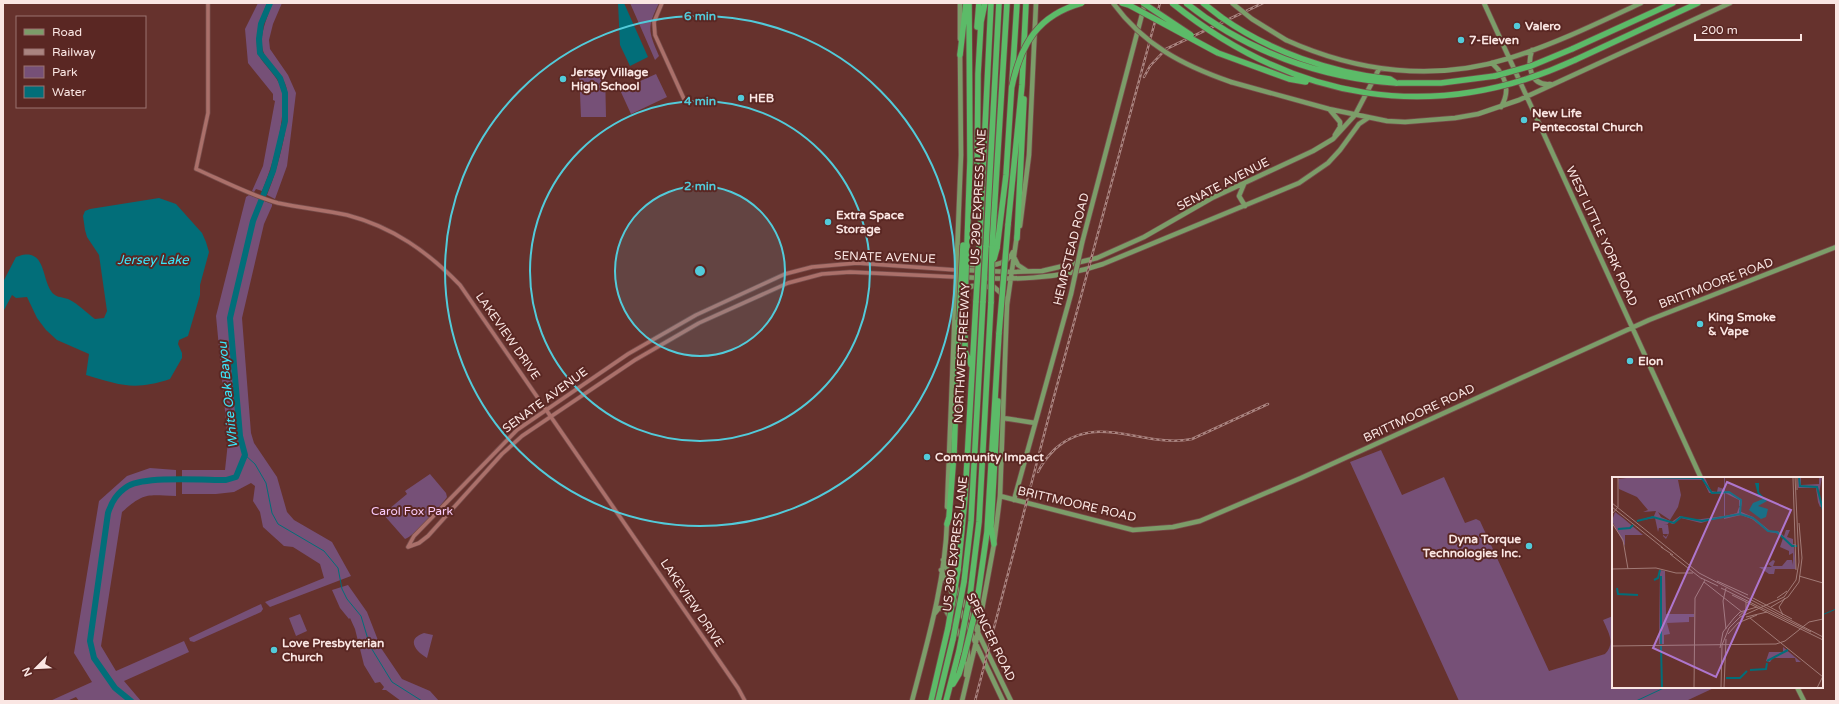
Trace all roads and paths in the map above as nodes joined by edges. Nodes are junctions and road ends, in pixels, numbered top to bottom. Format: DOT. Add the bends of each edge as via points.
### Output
graph roads {
  1 [pos="208,3"];
  2 [pos="662,3"];
  3 [pos="960,3"];
  4 [pos="966,3"];
  5 [pos="969,3"];
  6 [pos="979,3"];
  7 [pos="985,3"];
  8 [pos="991,3"];
  9 [pos="999,3"];
  10 [pos="1007,3"];
  11 [pos="1017,3"];
  12 [pos="1026,3"];
  13 [pos="1036,3"];
  14 [pos="1082,3"];
  15 [pos="1113,3"];
  16 [pos="1122,3"];
  17 [pos="1144,3"];
  18 [pos="1172,3"];
  19 [pos="1186,3"];
  20 [pos="1204,3"];
  21 [pos="1232,3"];
  22 [pos="1484,3"];
  23 [pos="1641,3"];
  24 [pos="1673,3"];
  25 [pos="1698,3"];
  26 [pos="1730,3"];
  27 [pos="979,48"];
  28 [pos="1532,50"];
  29 [pos="960,55"];
  30 [pos="1509,58"];
  31 [pos="1492,63"];
  32 [pos="1378,69"];
  33 [pos="1262,70"];
  34 [pos="1396,83"];
  35 [pos="1553,84"];
  36 [pos="1022,85"];
  37 [pos="1326,85"];
  38 [pos="1012,86"];
  39 [pos="1527,97"];
  40 [pos="684,100"];
  41 [pos="1501,107"];
  42 [pos="1329,109"];
  43 [pos="1355,115"];
  44 [pos="1368,118"];
  45 [pos="1333,139"];
  46 [pos="1244,184"];
  47 [pos="982,198"];
  48 [pos="1244,206"];
  49 [pos="1017,238"];
  50 [pos="966,245"];
  51 [pos="1836,247"];
  52 [pos="989,248"];
  53 [pos="1015,248"];
  54 [pos="957,249"];
  55 [pos="1014,257"];
  56 [pos="962,260"];
  57 [pos="956,270"];
  58 [pos="1011,272"];
  59 [pos="1029,272"];
  60 [pos="956,277"];
  61 [pos="1010,280"];
  62 [pos="954,305"];
  63 [pos="1008,305"];
  64 [pos="1633,328"];
  65 [pos="998,352"];
  66 [pos="972,367"];
  67 [pos="546,409"];
  68 [pos="551,416"];
  69 [pos="1003,418"];
  70 [pos="1035,423"];
  71 [pos="1701,477"];
  72 [pos="1000,496"];
  73 [pos="1014,500"];
  74 [pos="947,524"];
  75 [pos="994,544"];
  76 [pos="943,559"];
  77 [pos="941,570"];
  78 [pos="932,619"];
  79 [pos="978,632"];
  80 [pos="976,642"];
  81 [pos="983,659"];
  82 [pos="972,662"];
  83 [pos="950,687"];
  84 [pos="1798,688"];
  85 [pos="965,689"];
  86 [pos="745,701"];
  87 [pos="912,701"];
  88 [pos="931,701"];
  89 [pos="938,701"];
  90 [pos="946,701"];
  91 [pos="962,701"];
  92 [pos="1003,701"];
  93 [pos="1011,701"];
  94 [pos="1804,701"];
  1 -- 67 [label="street, LAKEVIEW DRIVE" via="208,113 196,169 269,199 364,220 424,251 460,285"];
  2 -- 40 [label="street" via="654,22 655,35"];
  3 -- 29 [label="main road"];
  4 -- 29 [label="highway"];
  5 -- 50 [label="highway" via="971,86"];
  6 -- 27 [label="highway"];
  7 -- 27 [label="highway"];
  8 -- 47 [label="highway, NORTHWEST FREEWAY"];
  9 -- 52 [label="highway, US 290 EXPRESS LANE"];
  10 -- 52 [label="highway, NORTHWEST FREEWAY"];
  11 -- 38 [label="highway, bridge"];
  12 -- 36 [label="highway"];
  13 -- 49 [label="main road" via="1029,155"];
  14 -- 38 [label="highway, bridge" via="1054,14 1034,33 1019,58"];
  15 -- 42 [label="main road, bridge" via="1152,44 1189,66 1231,82"];
  16 -- 33 [label="highway, bridge" via="1139,9 1218,54"];
  17 -- 33 [label="highway, bridge" via="1194,37"];
  17 -- 70 [label="main road, HEMPSTEAD ROAD, bridge"];
  18 -- 37 [label="highway, bridge" via="1197,23 1239,50 1264,63"];
  19 -- 34 [label="highway, bridge" via="1230,33 1276,56 1332,74"];
  20 -- 34 [label="highway, bridge" via="1236,27 1288,52 1335,68 1390,79"];
  21 -- 32 [label="main road, bridge" via="1286,40 1332,58"];
  22 -- 30 [label="main road, WEST LITTLE YORK ROAD"];
  23 -- 28 [label="main road" via="1558,41"];
  24 -- 34 [label="highway, bridge" via="1525,68 1487,77 1441,83"];
  25 -- 37 [label="highway, bridge" via="1575,60 1519,82 1463,94 1398,96"];
  26 -- 35 [label="main road"];
  27 -- 47 [label="highway" via="978,184"];
  28 -- 30 [label="main road"];
  28 -- 35 [label="main road" via="1530,68 1534,79 1542,84"];
  29 -- 54 [label="main road" via="961,154"];
  30 -- 31 [label="main road"];
  30 -- 39 [label="main road, WEST LITTLE YORK ROAD"];
  31 -- 32 [label="main road" via="1420,71"];
  31 -- 41 [label="main road" via="1501,73 1507,90"];
  32 -- 43 [label="main road, SENATE AVENUE"];
  33 -- 37 [label="highway, bridge" via="1289,79"];
  35 -- 39 [label="main road"];
  36 -- 49 [label="highway" via="1022,167"];
  36 -- 65 [label="highway, bridge"];
  38 -- 52 [label="highway" via="1006,175"];
  39 -- 41 [label="main road"];
  39 -- 64 [label="main road, WEST LITTLE YORK ROAD"];
  41 -- 44 [label="main road" via="1478,114 1426,121 1387,122"];
  42 -- 43 [label="main road"];
  42 -- 45 [label="main road" via="1340,122"];
  43 -- 44 [label="main road"];
  43 -- 45 [label="main road, SENATE AVENUE"];
  44 -- 48 [label="main road, SENATE AVENUE" via="1359,124 1340,150 1317,172 1299,183"];
  45 -- 46 [label="main road, SENATE AVENUE" via="1313,152"];
  46 -- 48 [label="main road" via="1239,196"];
  46 -- 59 [label="main road, SENATE AVENUE" via="1212,198 1144,237 1096,258"];
  47 -- 52 [label="highway, NORTHWEST FREEWAY"];
  48 -- 61 [label="main road, SENATE AVENUE" via="1092,268 1057,276"];
  49 -- 53 [label="main road"];
  50 -- 56 [label="highway, bridge"];
  50 -- 66 [label="highway, bridge" via="965,350"];
  51 -- 64 [label="main road, BRITTMOORE ROAD"];
  52 -- 66 [label="highway, NORTHWEST FREEWAY, bridge" via="976,301"];
  52 -- 83 [label="highway, bridge" via="992,265 991,302 979,522 970,595"];
  52 -- 89 [label="highway, US 290 EXPRESS LANE, bridge" via="983,301 971,521 964,582"];
  53 -- 55 [label="main road"];
  53 -- 56 [label="main road" via="1010,259 998,264 968,265"];
  54 -- 56 [label="main road"];
  54 -- 57 [label="main road"];
  55 -- 58 [label="main road"];
  55 -- 59 [label="main road" via="1018,265"];
  56 -- 74 [label="highway, bridge" via="954,453"];
  57 -- 58 [label="main road, SENATE AVENUE"];
  57 -- 60 [label="main road"];
  57 -- 67 [label="street, SENATE AVENUE" via="842,264 812,267 784,274 696,315 628,354"];
  58 -- 59 [label="main road, SENATE AVENUE"];
  58 -- 61 [label="main road"];
  60 -- 61 [label="main road, SENATE AVENUE"];
  60 -- 62 [label="main road"];
  60 -- 68 [label="street, SENATE AVENUE" via="833,273 788,283 667,340"];
  61 -- 63 [label="main road"];
  62 -- 63 [label="main road" via="963,290 972,286 996,288"];
  62 -- 74 [label="main road"];
  63 -- 69 [label="main road"];
  64 -- 71 [label="main road, WEST LITTLE YORK ROAD"];
  64 -- 73 [label="main road, BRITTMOORE ROAD" via="1200,521 1173,527 1133,530"];
  65 -- 75 [label="highway" via="997,438 991,527"];
  65 -- 83 [label="highway, bridge" via="987,532 976,609 960,674"];
  66 -- 88 [label="highway, NORTHWEST FREEWAY, bridge" via="965,504 958,570"];
  67 -- 68 [label="street, LAKEVIEW DRIVE"];
  67 -- 68 [label="street, SENATE AVENUE" via="497,448 414,536 408,547 428,536 502,454"];
  68 -- 86 [label="street, LAKEVIEW DRIVE"];
  69 -- 70 [label="main road"];
  69 -- 72 [label="main road"];
  70 -- 73 [label="main road, HEMPSTEAD ROAD"];
  72 -- 73 [label="main road, BRITTMOORE ROAD"];
  72 -- 75 [label="main road"];
  74 -- 76 [label="main road"];
  75 -- 79 [label="main road"];
  76 -- 77 [label="main road"];
  76 -- 79 [label="main road, SPENCER ROAD"];
  77 -- 78 [label="main road"];
  77 -- 80 [label="main road, SPENCER ROAD"];
  78 -- 85 [label="main road" via="936,610 944,607 967,648"];
  78 -- 87 [label="main road"];
  79 -- 80 [label="main road"];
  79 -- 93 [label="main road, SPENCER ROAD"];
  80 -- 81 [label="main road, SPENCER ROAD"];
  80 -- 82 [label="main road"];
  81 -- 82 [label="main road" via="979,658"];
  81 -- 92 [label="main road, SPENCER ROAD"];
  82 -- 85 [label="main road"];
  83 -- 90 [label="highway"];
  84 -- 94 [label="main road"];
  85 -- 91 [label="main road"];
}
